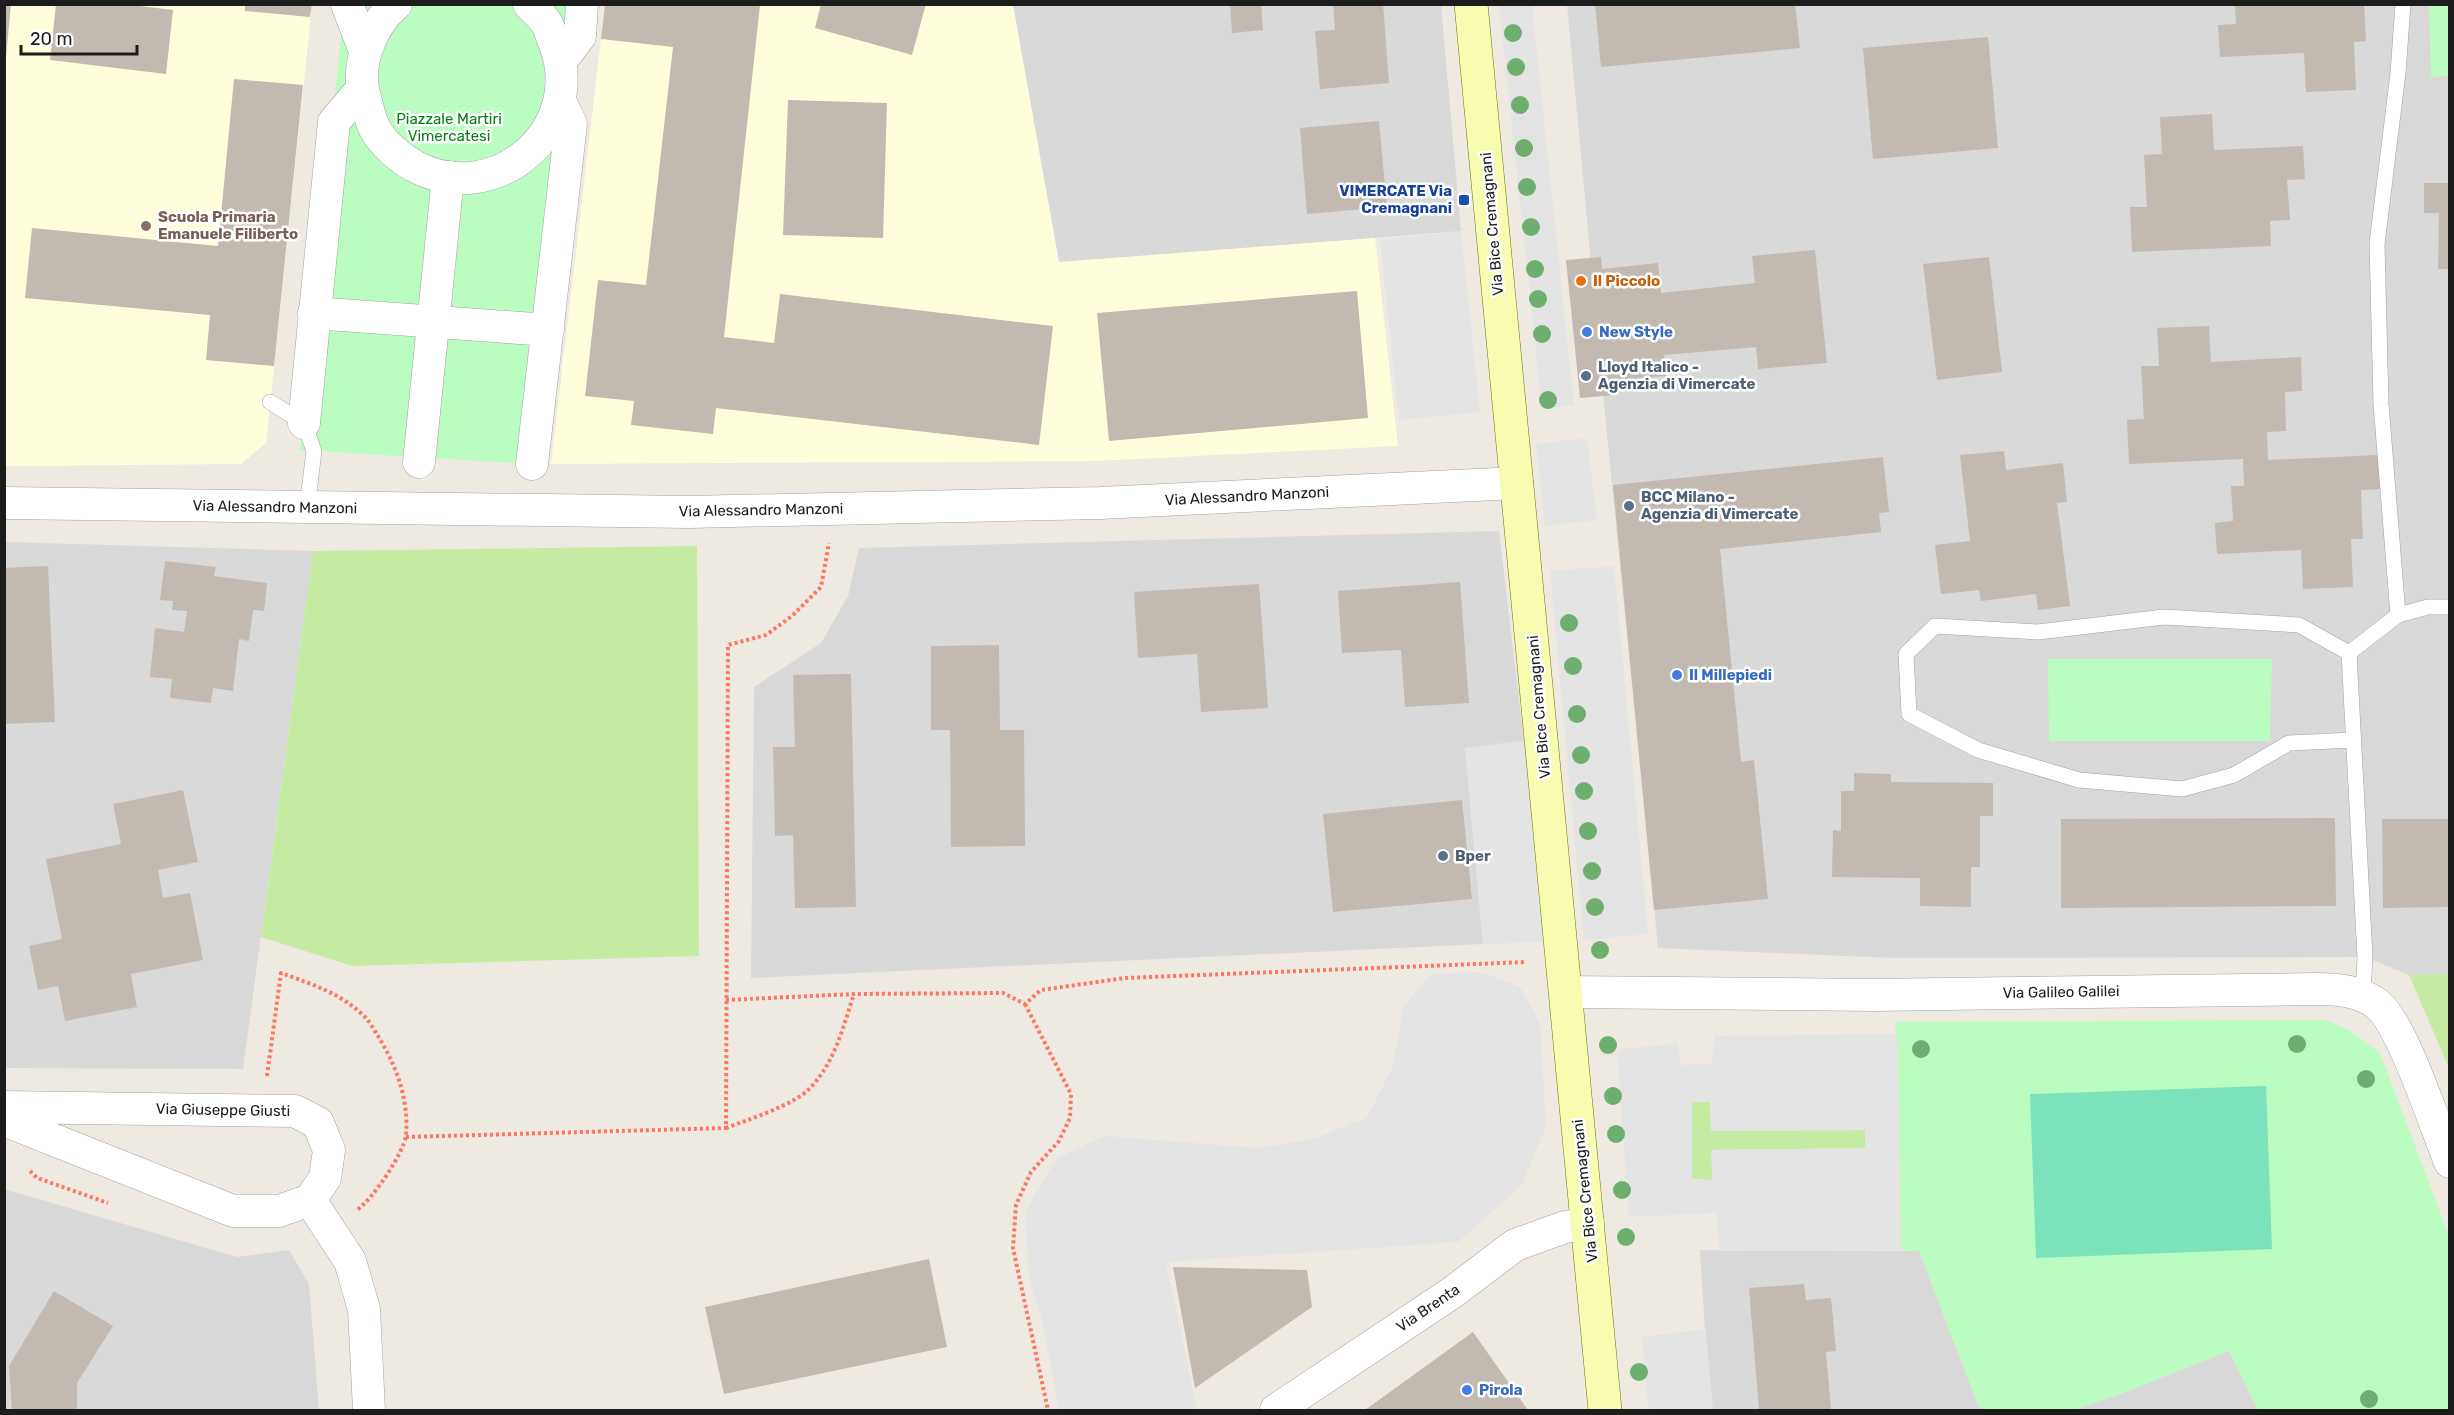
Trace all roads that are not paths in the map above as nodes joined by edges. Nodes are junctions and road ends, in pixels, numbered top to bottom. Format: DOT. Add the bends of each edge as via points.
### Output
graph roads {
  1 [pos="347,4"];
  2 [pos="396,4"];
  3 [pos="529,4"];
  4 [pos="582,4"];
  5 [pos="1471,4"];
  6 [pos="2403,4"];
  7 [pos="365,51"];
  8 [pos="562,60"];
  9 [pos="362,89"];
  10 [pos="560,101"];
  11 [pos="448,177"];
  12 [pos="314,314"];
  13 [pos="434,322"];
  14 [pos="548,330"];
  15 [pos="270,402"];
  16 [pos="304,423"];
  17 [pos="419,462"];
  18 [pos="532,464"];
  19 [pos="1517,483"];
  20 [pos="4,503"];
  21 [pos="307,507"];
  22 [pos="2450,607"];
  23 [pos="2398,615"];
  24 [pos="2349,653"];
  25 [pos="2354,740"];
  26 [pos="1565,976"];
  27 [pos="2363,996"];
  28 [pos="4,1107"];
  29 [pos="4,1120"];
  30 [pos="2450,1162"];
  31 [pos="310,1200"];
  32 [pos="1588,1224"];
  33 [pos="369,1410"];
  34 [pos="1275,1410"];
  35 [pos="1605,1410"];
  1 -- 7 [label="street"];
  2 -- 7 [label="street" via="383,15"];
  3 -- 8 [label="street" via="546,21"];
  4 -- 8 [label="street" via="580,36"];
  5 -- 19 [label="street, Via Bice Cremagnani"];
  6 -- 23 [label="lane" via="2377,244 2381,404"];
  7 -- 9 [label="street"];
  8 -- 10 [label="street"];
  9 -- 11 [label="street" via="375,129 401,158 430,174"];
  9 -- 12 [label="street" via="334,122"];
  10 -- 11 [label="street" via="547,134 524,158 491,175"];
  10 -- 14 [label="street" via="571,124"];
  11 -- 13 [label="street"];
  12 -- 13 [label="street"];
  12 -- 16 [label="street"];
  13 -- 14 [label="street"];
  13 -- 17 [label="street"];
  14 -- 18 [label="street"];
  15 -- 16 [label="lane"];
  16 -- 21 [label="lane" via="314,451"];
  19 -- 21 [label="street, Via Alessandro Manzoni" via="1100,502 689,512"];
  19 -- 26 [label="street, Via Bice Cremagnani"];
  20 -- 21 [label="street, Via Alessandro Manzoni"];
  22 -- 23 [label="lane" via="2428,607"];
  23 -- 24 [label="lane"];
  24 -- 25 [label="lane"];
  24 -- 25 [label="lane" via="2299,625 2164,617 2038,632 1935,626 1906,654 1909,714 1978,750 2079,780 2182,789 2234,775 2289,743"];
  25 -- 27 [label="lane" via="2365,957"];
  26 -- 27 [label="street, Via Galileo Galilei" via="1647,991 1875,995 2316,989"];
  26 -- 32 [label="street, Via Bice Cremagnani"];
  27 -- 30 [label="street, Via Galileo Galilei" via="2378,1005 2397,1029"];
  28 -- 31 [label="street, Via Giuseppe Giusti" via="295,1111 318,1123 329,1150 325,1178"];
  29 -- 31 [label="street" via="233,1211 279,1211"];
  31 -- 33 [label="street" via="350,1261 364,1309"];
  32 -- 34 [label="street, Via Brenta" via="1565,1227 1515,1245 1453,1292"];
  32 -- 35 [label="street, Via Bice Cremagnani"];
}
